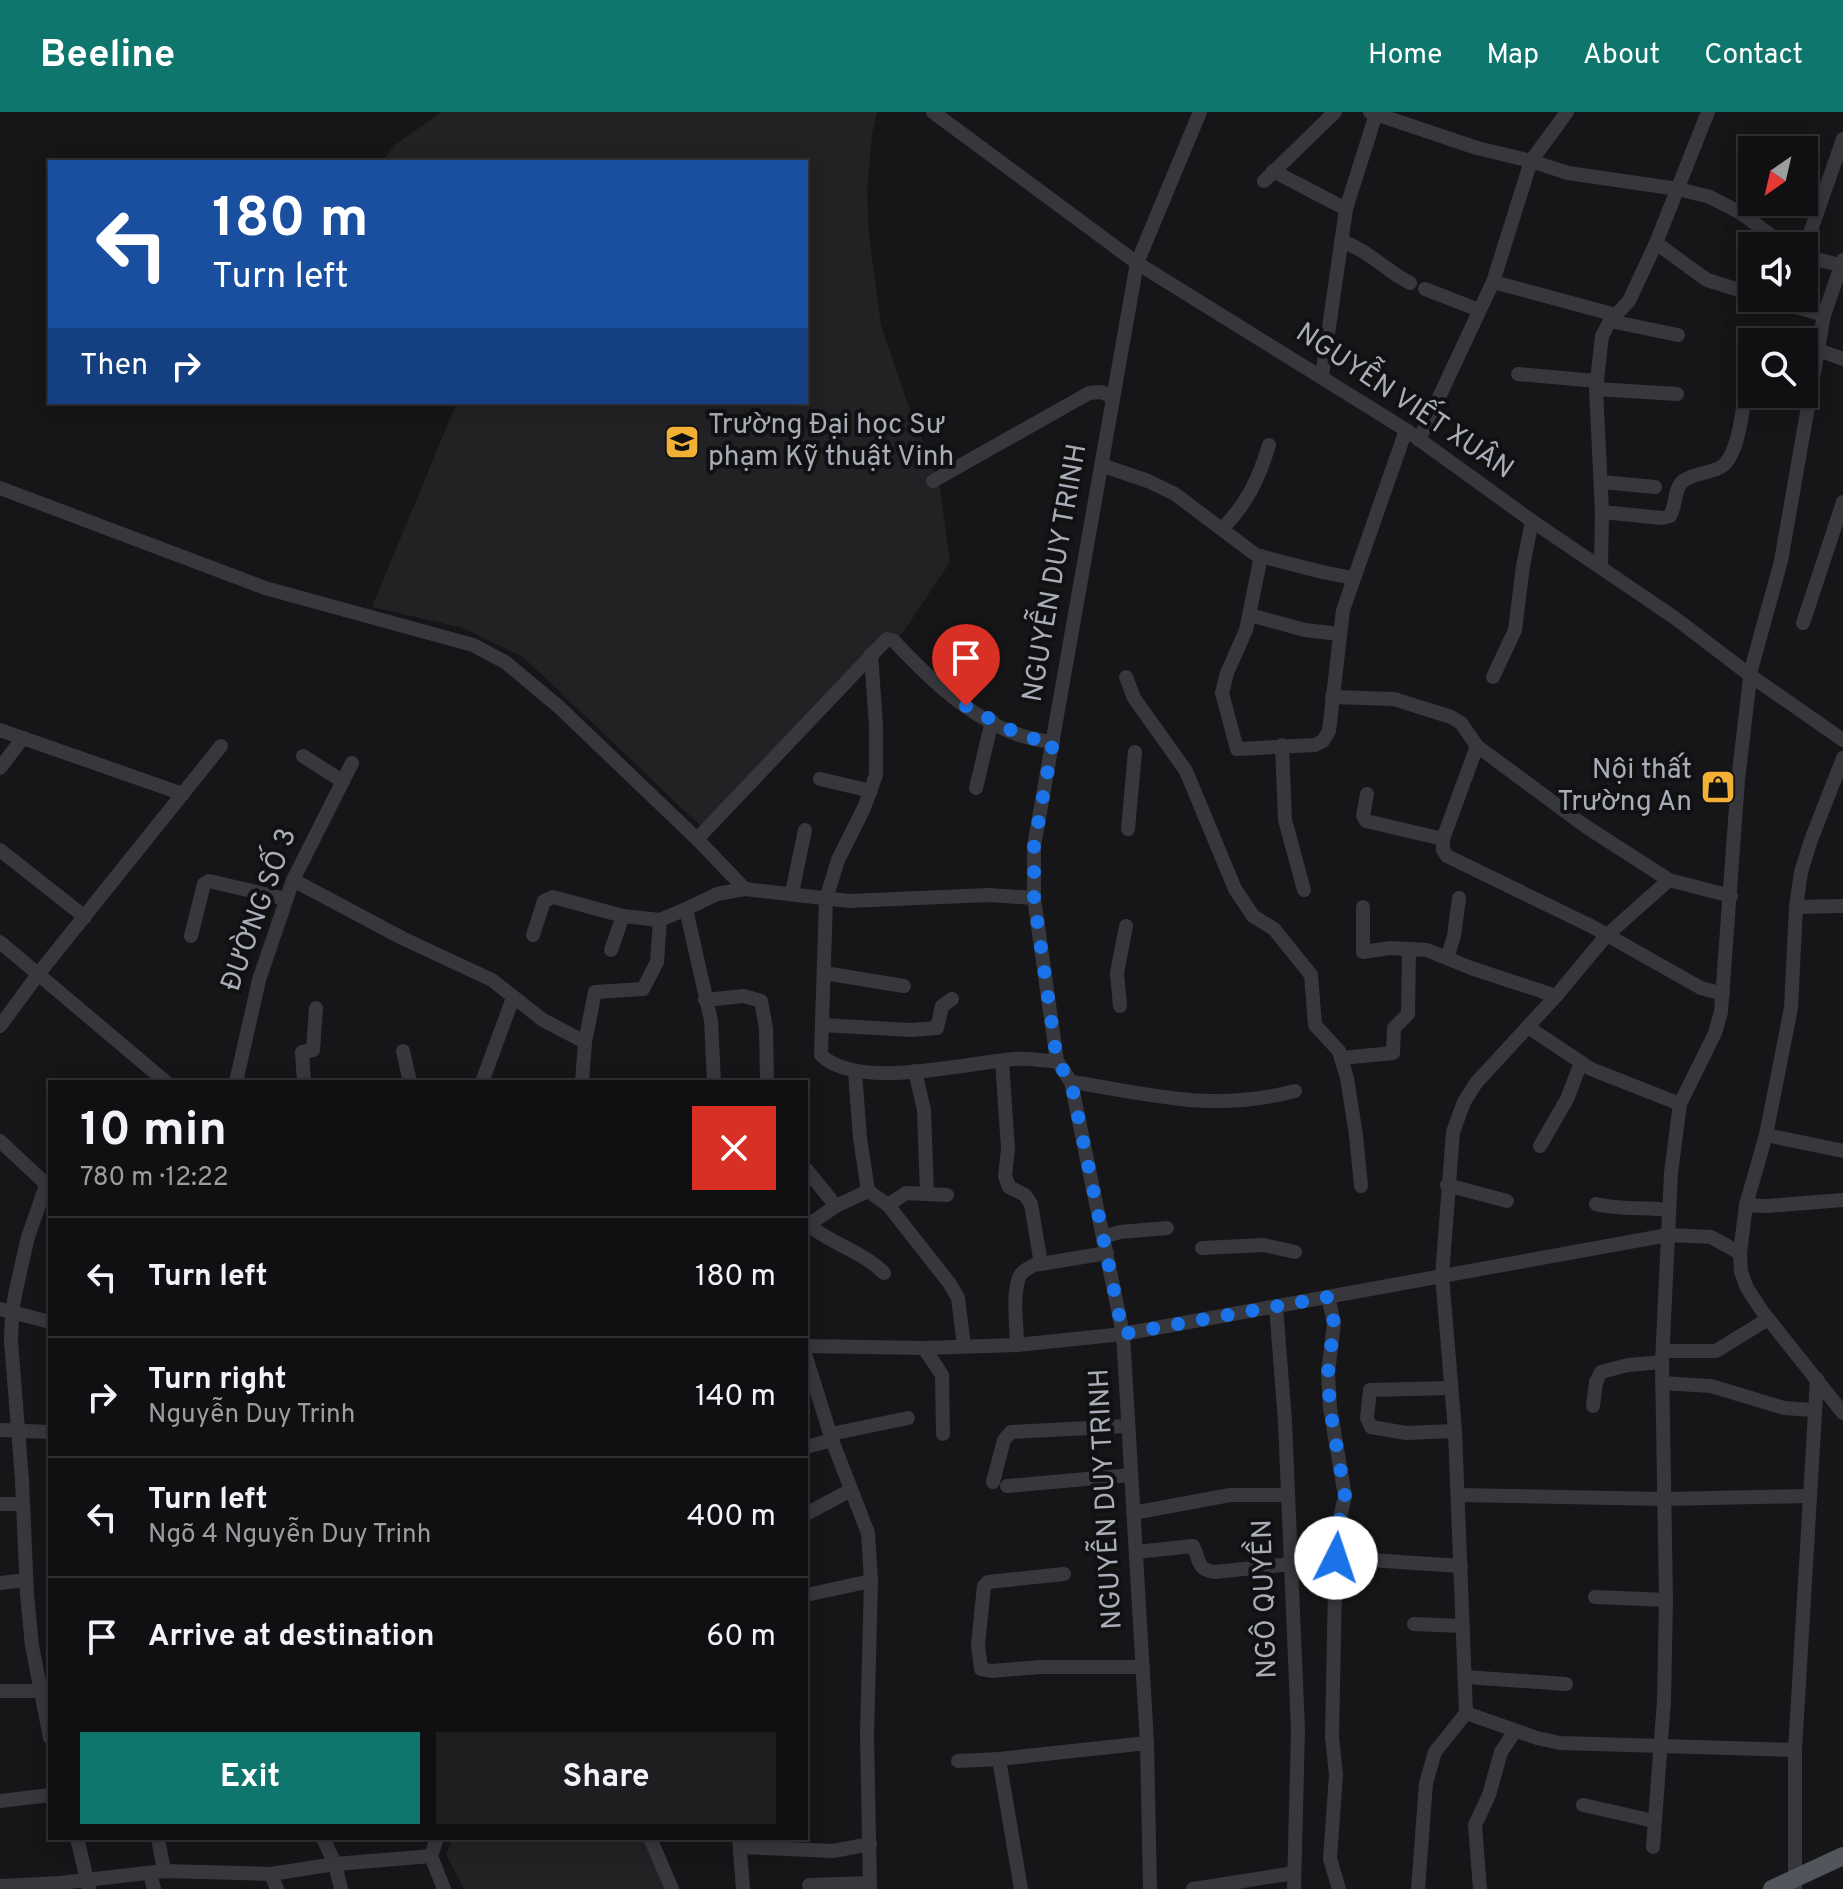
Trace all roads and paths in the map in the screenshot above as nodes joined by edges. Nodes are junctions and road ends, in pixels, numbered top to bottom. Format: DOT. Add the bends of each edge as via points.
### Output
graph roads {
  1 [pos="933,112"];
  2 [pos="1200,112"];
  3 [pos="1335,112"];
  4 [pos="1567,112"];
  5 [pos="1708,112"];
  6 [pos="1373,113"];
  7 [pos="1843,139"];
  8 [pos="1531,161"];
  9 [pos="1678,189"];
  10 [pos="1346,209"];
  11 [pos="1765,232"];
  12 [pos="1810,232"];
  13 [pos="1341,241"];
  14 [pos="1656,243"];
  15 [pos="1818,259"];
  16 [pos="1137,263"];
  17 [pos="1842,264"];
  18 [pos="1493,282"];
  19 [pos="1410,283"];
  20 [pos="1425,289"];
  21 [pos="1738,290"];
  22 [pos="1479,310"];
  23 [pos="1814,312"];
  24 [pos="1824,315"];
  25 [pos="1613,318"];
  26 [pos="1678,335"];
  27 [pos="1818,350"];
  28 [pos="1842,354"];
  29 [pos="1518,374"];
  30 [pos="1322,376"];
  31 [pos="1596,385"];
  32 [pos="1677,394"];
  33 [pos="1113,397"];
  34 [pos="1742,408"];
  35 [pos="1808,408"];
  36 [pos="1406,430"];
  37 [pos="1419,440"];
  38 [pos="1269,445"];
  39 [pos="1101,465"];
  40 [pos="937,478"];
  41 [pos="1601,482"];
  42 [pos="1655,487"];
  43 [pos="0,488"];
  44 [pos="1843,502"];
  45 [pos="1602,512"];
  46 [pos="1532,521"];
  47 [pos="1222,529"];
  48 [pos="1261,556"];
  49 [pos="1601,565"];
  50 [pos="1353,578"];
  51 [pos="1250,615"];
  52 [pos="1803,623"];
  53 [pos="1339,634"];
  54 [pos="871,654"];
  55 [pos="1751,676"];
  56 [pos="1126,677"];
  57 [pos="1493,677"];
  58 [pos="1332,697"];
  59 [pos="992,721"];
  60 [pos="0,730"];
  61 [pos="23,738"];
  62 [pos="1843,740"];
  63 [pos="1053,742"];
  64 [pos="1282,745"];
  65 [pos="221,746"];
  66 [pos="1477,746"];
  67 [pos="1135,752"];
  68 [pos="303,756"];
  69 [pos="1843,758"];
  70 [pos="352,763"];
  71 [pos="0,768"];
  72 [pos="820,779"];
  73 [pos="342,781"];
  74 [pos="976,788"];
  75 [pos="871,791"];
  76 [pos="183,794"];
  77 [pos="1367,794"];
  78 [pos="1128,829"];
  79 [pos="805,830"];
  80 [pos="697,839"];
  81 [pos="1443,839"];
  82 [pos="0,850"];
  83 [pos="293,880"];
  84 [pos="1669,880"];
  85 [pos="745,889"];
  86 [pos="1304,890"];
  87 [pos="792,893"];
  88 [pos="1731,896"];
  89 [pos="1034,898"];
  90 [pos="1459,898"];
  91 [pos="286,899"];
  92 [pos="826,899"];
  93 [pos="1843,906"];
  94 [pos="1363,907"];
  95 [pos="1796,907"];
  96 [pos="686,909"];
  97 [pos="623,916"];
  98 [pos="85,917"];
  99 [pos="660,920"];
  100 [pos="1126,926"];
  101 [pos="533,935"];
  102 [pos="191,936"];
  103 [pos="1606,936"];
  104 [pos="0,942"];
  105 [pos="1409,949"];
  106 [pos="611,950"];
  107 [pos="1447,958"];
  108 [pos="39,973"];
  109 [pos="824,973"];
  110 [pos="904,986"];
  111 [pos="1723,994"];
  112 [pos="1556,996"];
  113 [pos="513,998"];
  114 [pos="952,999"];
  115 [pos="705,1000"];
  116 [pos="1120,1006"];
  117 [pos="316,1008"];
  118 [pos="822,1025"];
  119 [pos="0,1026"];
  120 [pos="1528,1027"];
  121 [pos="585,1042"];
  122 [pos="403,1051"];
  123 [pos="1341,1058"];
  124 [pos="1002,1061"];
  125 [pos="1057,1061"];
  126 [pos="1581,1063"];
  127 [pos="915,1071"];
  128 [pos="855,1072"];
  129 [pos="164,1080"];
  130 [pos="236,1080"];
  131 [pos="304,1080"];
  132 [pos="410,1080"];
  133 [pos="483,1080"];
  134 [pos="582,1080"];
  135 [pos="714,1080"];
  136 [pos="767,1080"];
  137 [pos="1071,1082"];
  138 [pos="1295,1091"];
  139 [pos="1680,1104"];
  140 [pos="1766,1135"];
  141 [pos="0,1141"];
  142 [pos="1540,1146"];
  143 [pos="1843,1151"];
  144 [pos="808,1171"];
  145 [pos="1447,1185"];
  146 [pos="1361,1186"];
  147 [pos="868,1191"];
  148 [pos="927,1194"];
  149 [pos="947,1195"];
  150 [pos="1843,1200"];
  151 [pos="1507,1201"];
  152 [pos="1596,1204"];
  153 [pos="888,1205"];
  154 [pos="1746,1205"];
  155 [pos="836,1206"];
  156 [pos="1669,1210"];
  157 [pos="1167,1228"];
  158 [pos="1668,1235"];
  159 [pos="1103,1237"];
  160 [pos="1202,1248"];
  161 [pos="1295,1252"];
  162 [pos="1107,1253"];
  163 [pos="1740,1253"];
  164 [pos="1041,1264"];
  165 [pos="884,1273"];
  166 [pos="1442,1276"];
  167 [pos="1328,1297"];
  168 [pos="1276,1306"];
  169 [pos="6,1310"];
  170 [pos="1768,1319"];
  171 [pos="48,1321"];
  172 [pos="1123,1334"];
  173 [pos="1017,1345"];
  174 [pos="808,1346"];
  175 [pos="964,1346"];
  176 [pos="924,1348"];
  177 [pos="1662,1357"];
  178 [pos="808,1363"];
  179 [pos="1817,1379"];
  180 [pos="1662,1383"];
  181 [pos="1451,1388"];
  182 [pos="1593,1406"];
  183 [pos="1813,1410"];
  184 [pos="1843,1413"];
  185 [pos="908,1418"];
  186 [pos="1127,1426"];
  187 [pos="0,1430"];
  188 [pos="1455,1431"];
  189 [pos="19,1432"];
  190 [pos="48,1432"];
  191 [pos="943,1434"];
  192 [pos="831,1437"];
  193 [pos="808,1446"];
  194 [pos="1131,1475"];
  195 [pos="851,1490"];
  196 [pos="1288,1495"];
  197 [pos="1458,1495"];
  198 [pos="1808,1496"];
  199 [pos="1664,1499"];
  200 [pos="0,1504"];
  201 [pos="22,1504"];
  202 [pos="808,1513"];
  203 [pos="1133,1513"];
  204 [pos="1136,1552"];
  205 [pos="1370,1560"];
  206 [pos="1291,1564"];
  207 [pos="1461,1566"];
  208 [pos="1064,1574"];
  209 [pos="26,1580"];
  210 [pos="871,1581"];
  211 [pos="0,1583"];
  212 [pos="808,1595"];
  213 [pos="1595,1597"];
  214 [pos="1666,1600"];
  215 [pos="1414,1624"];
  216 [pos="1463,1626"];
  217 [pos="1143,1667"];
  218 [pos="1465,1677"];
  219 [pos="1566,1684"];
  220 [pos="0,1691"];
  221 [pos="40,1691"];
  222 [pos="1466,1713"];
  223 [pos="48,1721"];
  224 [pos="1515,1731"];
  225 [pos="1147,1743"];
  226 [pos="1662,1744"];
  227 [pos="1795,1750"];
  228 [pos="999,1759"];
  229 [pos="958,1761"];
  230 [pos="0,1794"];
  231 [pos="48,1795"];
  232 [pos="0,1801"];
  233 [pos="1583,1805"];
  234 [pos="1654,1821"];
  235 [pos="77,1840"];
  236 [pos="158,1840"];
  237 [pos="324,1840"];
  238 [pos="436,1840"];
  239 [pos="651,1840"];
  240 [pos="740,1843"];
  241 [pos="870,1844"];
  242 [pos="1653,1847"];
  243 [pos="431,1856"];
  244 [pos="1843,1856"];
  245 [pos="335,1864"];
  246 [pos="157,1872"];
  247 [pos="1294,1873"];
  248 [pos="271,1874"];
  249 [pos="1794,1883"];
  250 [pos="88,1885"];
  251 [pos="809,1885"];
  252 [pos="0,1886"];
  253 [pos="870,1886"];
  254 [pos="1201,1888"];
  255 [pos="154,1889"];
  256 [pos="277,1889"];
  257 [pos="341,1889"];
  258 [pos="444,1889"];
  259 [pos="672,1889"];
  260 [pos="743,1889"];
  261 [pos="1021,1889"];
  262 [pos="1150,1889"];
  263 [pos="1294,1889"];
  264 [pos="1339,1889"];
  265 [pos="1418,1889"];
  266 [pos="1480,1889"];
  267 [pos="1772,1889"];
  1 -- 16 [label="street, NGUYỄN VIẾT XUÂN"];
  2 -- 16 [label="street, NGUYỄN DUY TRINH"];
  3 -- 10 [label="street" via="1269,176"];
  4 -- 8 [label="street"];
  5 -- 9 [label="street"];
  6 -- 8 [label="street"];
  6 -- 10 [label="street"];
  7 -- 12 [label="street"];
  8 -- 9 [label="street" via="1568,173"];
  8 -- 18 [label="street"];
  9 -- 11 [label="street" via="1710,197"];
  9 -- 14 [label="street"];
  10 -- 13 [label="street"];
  13 -- 19 [label="street" via="1358,246"];
  13 -- 30 [label="street"];
  14 -- 21 [label="street" via="1707,280"];
  14 -- 25 [label="street" via="1629,301"];
  15 -- 17 [label="street"];
  16 -- 30 [label="street, NGUYỄN VIẾT XUÂN"];
  16 -- 33 [label="street, NGUYỄN DUY TRINH"];
  17 -- 24 [label="street"];
  18 -- 22 [label="street"];
  18 -- 25 [label="street"];
  20 -- 22 [label="street"];
  22 -- 37 [label="street"];
  23 -- 24 [label="street"];
  24 -- 27 [label="street"];
  25 -- 26 [label="street"];
  25 -- 31 [label="street" via="1602,336"];
  27 -- 28 [label="street"];
  29 -- 31 [label="street"];
  30 -- 36 [label="street, NGUYỄN VIẾT XUÂN"];
  31 -- 32 [label="street"];
  31 -- 41 [label="street"];
  33 -- 39 [label="street, NGUYỄN DUY TRINH"];
  33 -- 40 [label="street" via="1089,393"];
  34 -- 45 [label="street" via="1728,461 1684,481 1670,516"];
  35 -- 55 [label="street" via="1781,561"];
  36 -- 37 [label="street, NGUYỄN VIẾT XUÂN"];
  36 -- 50 [label="street"];
  37 -- 46 [label="street, NGUYỄN VIẾT XUÂN"];
  38 -- 47 [label="street" via="1242,507"];
  39 -- 47 [label="street" via="1162,487"];
  39 -- 63 [label="street, NGUYỄN DUY TRINH"];
  41 -- 42 [label="street"];
  41 -- 45 [label="street"];
  43 -- 80 [label="street" via="265,588 473,645 505,662 559,707"];
  44 -- 52 [label="street"];
  45 -- 49 [label="street"];
  46 -- 49 [label="street, NGUYỄN VIẾT XUÂN"];
  46 -- 57 [label="street" via="1515,630"];
  47 -- 48 [label="street"];
  48 -- 50 [label="street"];
  48 -- 51 [label="street"];
  49 -- 55 [label="street, NGUYỄN VIẾT XUÂN"];
  50 -- 53 [label="street"];
  51 -- 53 [label="street"];
  51 -- 64 [label="street" via="1227,673 1223,700 1237,749"];
  53 -- 58 [label="street"];
  54 -- 59 [label="street" via="887,639 894,641 951,696"];
  54 -- 75 [label="street" via="877,761"];
  54 -- 80 [label="street"];
  55 -- 62 [label="street, NGUYỄN VIẾT XUÂN"];
  55 -- 88 [label="street"];
  56 -- 123 [label="street" via="1134,698 1186,771 1235,889 1253,916 1274,929 1311,975 1315,1025"];
  58 -- 64 [label="street" via="1323,741"];
  58 -- 66 [label="street" via="1394,699 1430,709 1461,723"];
  59 -- 63 [label="street" via="1024,737"];
  59 -- 74 [label="street"];
  60 -- 61 [label="street"];
  61 -- 71 [label="street"];
  61 -- 76 [label="street"];
  63 -- 89 [label="street, NGUYỄN DUY TRINH" via="1034,846"];
  64 -- 86 [label="street" via="1285,820"];
  65 -- 76 [label="street"];
  66 -- 81 [label="street"];
  66 -- 84 [label="street"];
  67 -- 78 [label="street"];
  68 -- 73 [label="street"];
  69 -- 95 [label="street" via="1811,840"];
  70 -- 73 [label="street, ĐƯỜNG SỐ 3"];
  72 -- 75 [label="street"];
  73 -- 83 [label="street, ĐƯỜNG SỐ 3"];
  75 -- 92 [label="street"];
  76 -- 98 [label="street"];
  77 -- 81 [label="street" via="1366,821"];
  79 -- 87 [label="street"];
  80 -- 85 [label="street"];
  81 -- 103 [label="street" via="1447,856"];
  82 -- 98 [label="street"];
  83 -- 91 [label="street, ĐƯỜNG SỐ 3"];
  83 -- 113 [label="street" via="492,980"];
  84 -- 88 [label="street"];
  84 -- 103 [label="street"];
  85 -- 87 [label="street"];
  85 -- 96 [label="street" via="717,894"];
  87 -- 92 [label="street"];
  88 -- 111 [label="street"];
  89 -- 92 [label="street"];
  89 -- 125 [label="street, NGUYỄN DUY TRINH"];
  90 -- 107 [label="street"];
  91 -- 102 [label="street" via="209,881"];
  91 -- 130 [label="street, ĐƯỜNG SỐ 3" via="259,980"];
  92 -- 109 [label="street"];
  93 -- 95 [label="street"];
  94 -- 105 [label="street" via="1363,952"];
  95 -- 140 [label="street" via="1791,1008"];
  96 -- 99 [label="street"];
  96 -- 115 [label="street"];
  97 -- 99 [label="street"];
  97 -- 101 [label="street" via="553,897 544,901"];
  97 -- 106 [label="street"];
  98 -- 108 [label="street"];
  99 -- 121 [label="street" via="657,962 643,989 595,992"];
  100 -- 116 [label="street" via="1117,973"];
  103 -- 111 [label="street" via="1701,988"];
  103 -- 112 [label="street"];
  104 -- 108 [label="street"];
  105 -- 107 [label="street"];
  105 -- 123 [label="street" via="1408,1014 1394,1028 1393,1053"];
  107 -- 112 [label="street"];
  108 -- 119 [label="street"];
  108 -- 129 [label="street"];
  109 -- 110 [label="street"];
  109 -- 118 [label="street"];
  111 -- 139 [label="street" via="1715,1033"];
  112 -- 120 [label="street"];
  113 -- 121 [label="street"];
  113 -- 133 [label="street"];
  114 -- 118 [label="street" via="942,1006 937,1028"];
  115 -- 135 [label="street"];
  115 -- 136 [label="street" via="744,996 761,1001"];
  117 -- 131 [label="street" via="313,1050 302,1052"];
  118 -- 128 [label="street" via="821,1055"];
  120 -- 126 [label="street"];
  120 -- 145 [label="street" via="1464,1102 1453,1132"];
  121 -- 134 [label="street"];
  122 -- 132 [label="street"];
  123 -- 146 [label="street"];
  124 -- 125 [label="street"];
  124 -- 127 [label="street"];
  124 -- 164 [label="street" via="1005,1176 1009,1187 1031,1204"];
  125 -- 137 [label="street, NGUYỄN DUY TRINH"];
  126 -- 139 [label="street"];
  126 -- 142 [label="street"];
  127 -- 128 [label="street"];
  127 -- 148 [label="street" via="924,1110"];
  128 -- 147 [label="street"];
  137 -- 138 [label="street" via="1212,1103"];
  137 -- 159 [label="street, NGUYỄN DUY TRINH"];
  139 -- 156 [label="street"];
  140 -- 143 [label="street"];
  140 -- 154 [label="street"];
  141 -- 169 [label="street" via="45,1188"];
  144 -- 155 [label="street"];
  145 -- 151 [label="street"];
  145 -- 166 [label="street"];
  147 -- 153 [label="street"];
  147 -- 155 [label="street"];
  148 -- 149 [label="street"];
  148 -- 153 [label="street" via="906,1193"];
  150 -- 154 [label="street"];
  152 -- 156 [label="street"];
  153 -- 175 [label="street" via="958,1298"];
  154 -- 163 [label="street"];
  155 -- 165 [label="street" via="808,1225"];
  156 -- 158 [label="street"];
  157 -- 159 [label="street"];
  158 -- 163 [label="street" via="1711,1237"];
  158 -- 166 [label="street"];
  158 -- 177 [label="street"];
  159 -- 162 [label="street, NGUYỄN DUY TRINH"];
  160 -- 161 [label="street" via="1264,1245"];
  162 -- 164 [label="street"];
  162 -- 172 [label="street, NGUYỄN DUY TRINH"];
  163 -- 170 [label="street" via="1747,1288"];
  164 -- 173 [label="street" via="1019,1277"];
  166 -- 167 [label="street"];
  166 -- 181 [label="street"];
  167 -- 168 [label="street"];
  167 -- 264 [label="street" via="1334,1323 1330,1408 1345,1496 1336,1535 1336,1775 1330,1859"];
  168 -- 172 [label="street"];
  168 -- 196 [label="street, NGÔ QUYỀN"];
  169 -- 171 [label="street"];
  169 -- 189 [label="street"];
  170 -- 177 [label="street" via="1716,1351"];
  170 -- 179 [label="street"];
  172 -- 173 [label="street"];
  172 -- 186 [label="street, NGUYỄN DUY TRINH"];
  173 -- 175 [label="street"];
  174 -- 176 [label="street"];
  175 -- 176 [label="street"];
  176 -- 191 [label="street" via="942,1375"];
  177 -- 180 [label="street"];
  177 -- 182 [label="street" via="1601,1372"];
  178 -- 192 [label="street"];
  179 -- 183 [label="street"];
  179 -- 184 [label="street"];
  180 -- 183 [label="street" via="1711,1386 1784,1408"];
  180 -- 199 [label="street"];
  181 -- 188 [label="street"];
  181 -- 188 [label="street" via="1370,1390 1367,1418 1371,1427 1390,1431"];
  183 -- 198 [label="street"];
  185 -- 192 [label="street"];
  186 -- 194 [label="street, NGUYỄN DUY TRINH"];
  186 -- 194 [label="street" via="1011,1432 1004,1440 1000,1484"];
  187 -- 189 [label="street"];
  188 -- 197 [label="street"];
  189 -- 190 [label="street"];
  189 -- 201 [label="street"];
  192 -- 193 [label="street"];
  192 -- 195 [label="street"];
  194 -- 203 [label="street, NGUYỄN DUY TRINH"];
  195 -- 202 [label="street"];
  195 -- 210 [label="street" via="868,1533"];
  196 -- 203 [label="street" via="1230,1495"];
  196 -- 206 [label="street, NGÔ QUYỀN"];
  197 -- 199 [label="street"];
  197 -- 207 [label="street"];
  198 -- 199 [label="street"];
  198 -- 227 [label="street"];
  199 -- 214 [label="street"];
  200 -- 201 [label="street"];
  201 -- 209 [label="street"];
  203 -- 204 [label="street, NGUYỄN DUY TRINH"];
  204 -- 206 [label="street" via="1193,1546 1198,1564 1215,1572"];
  204 -- 217 [label="street, NGUYỄN DUY TRINH"];
  205 -- 207 [label="street"];
  206 -- 247 [label="street, NGÔ QUYỀN" via="1298,1770"];
  207 -- 216 [label="street"];
  208 -- 217 [label="street" via="984,1586 981,1669"];
  209 -- 211 [label="street"];
  209 -- 221 [label="street"];
  210 -- 212 [label="street"];
  210 -- 241 [label="street"];
  213 -- 214 [label="street"];
  214 -- 226 [label="street"];
  215 -- 216 [label="street"];
  216 -- 218 [label="street"];
  217 -- 225 [label="street, NGUYỄN DUY TRINH"];
  218 -- 219 [label="street"];
  218 -- 222 [label="street"];
  220 -- 221 [label="street"];
  221 -- 223 [label="street"];
  222 -- 224 [label="street"];
  222 -- 265 [label="street" via="1435,1752 1426,1783"];
  224 -- 226 [label="street" via="1560,1743"];
  224 -- 266 [label="street" via="1501,1752 1475,1825"];
  225 -- 228 [label="street"];
  225 -- 262 [label="street, NGUYỄN DUY TRINH"];
  226 -- 227 [label="street"];
  226 -- 234 [label="street"];
  227 -- 249 [label="street"];
  228 -- 229 [label="street"];
  228 -- 261 [label="street"];
  230 -- 232 [label="street"];
  231 -- 232 [label="street"];
  233 -- 234 [label="street"];
  234 -- 242 [label="street"];
  235 -- 250 [label="street"];
  236 -- 246 [label="street"];
  237 -- 245 [label="street"];
  238 -- 243 [label="street"];
  239 -- 259 [label="street"];
  240 -- 241 [label="street" via="833,1851"];
  240 -- 260 [label="street"];
  241 -- 253 [label="street"];
  243 -- 245 [label="street"];
  243 -- 258 [label="street"];
  244 -- 249 [label="main road"];
  245 -- 248 [label="street"];
  245 -- 257 [label="street"];
  246 -- 248 [label="street"];
  246 -- 250 [label="street"];
  246 -- 255 [label="street"];
  247 -- 254 [label="street"];
  247 -- 263 [label="street, NGÔ QUYỀN"];
  248 -- 256 [label="street"];
  249 -- 267 [label="main road"];
  250 -- 252 [label="street"];
  251 -- 253 [label="street"];
}
